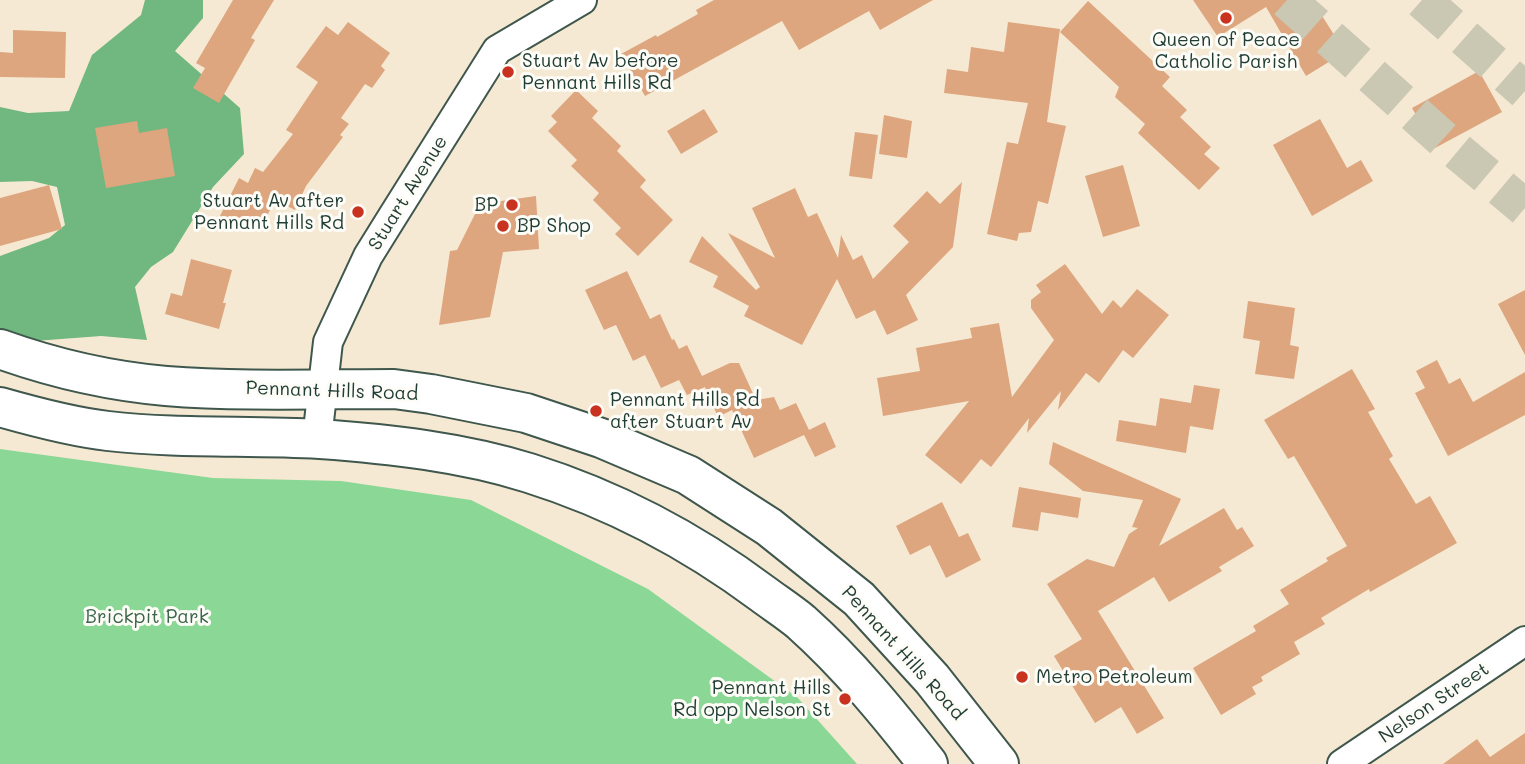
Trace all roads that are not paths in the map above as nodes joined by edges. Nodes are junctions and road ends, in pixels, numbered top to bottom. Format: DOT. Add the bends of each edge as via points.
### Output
graph roads {
  1 [pos="582,0"];
  2 [pos="0,349"];
  3 [pos="323,389"];
  4 [pos="0,407"];
  5 [pos="317,439"];
  6 [pos="1525,641"];
  7 [pos="928,764"];
  8 [pos="999,764"];
  9 [pos="1342,764"];
  1 -- 3 [label="street, Stuart Avenue" via="497,50 368,256 328,342"];
  2 -- 3 [label="highway, Pennant Hills Road" via="98,377 165,386"];
  3 -- 5 [label="street, Stuart Avenue"];
  3 -- 8 [label="highway, Pennant Hills Road" via="394,389 526,413 688,475 769,527 859,599 932,679"];
  4 -- 5 [label="highway" via="108,431"];
  5 -- 7 [label="highway" via="439,452 528,472 663,529 736,573 800,622 849,671"];
  6 -- 9 [label="street, Nelson Street"];
}
